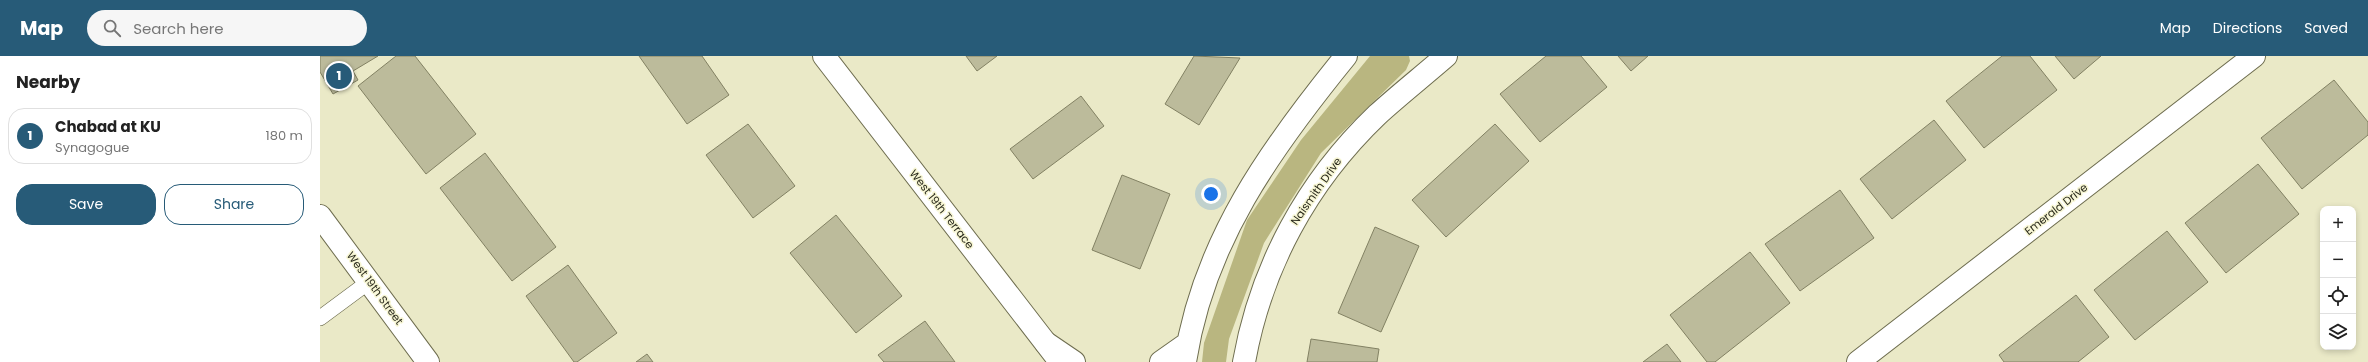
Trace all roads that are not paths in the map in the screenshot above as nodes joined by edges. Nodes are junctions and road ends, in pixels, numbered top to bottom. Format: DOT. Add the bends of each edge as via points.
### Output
graph roads {
  1 [pos="824,56"];
  2 [pos="1346,56"];
  3 [pos="1446,56"];
  4 [pos="2254,56"];
  5 [pos="320,216"];
  6 [pos="370,281"];
  7 [pos="320,318"];
  8 [pos="1046,343"];
  9 [pos="1186,353"];
  10 [pos="428,362"];
  11 [pos="1061,362"];
  12 [pos="1074,362"];
  13 [pos="1161,362"];
  14 [pos="1244,362"];
  15 [pos="1858,362"];
  1 -- 8 [label="street, West 19th Terrace"];
  2 -- 9 [label="street" via="1292,123 1233,216 1207,278"];
  3 -- 14 [label="street, Naismith Drive" via="1377,116 1330,168 1300,210 1282,242 1263,286"];
  4 -- 15 [label="street, Emerald Drive"];
  5 -- 6 [label="street, West 19th Street"];
  6 -- 7 [label="lane"];
  6 -- 10 [label="street, West 19th Street"];
  8 -- 11 [label="street, West 19th Terrace"];
  8 -- 12 [label="street"];
  9 -- 13 [label="street"];
}
